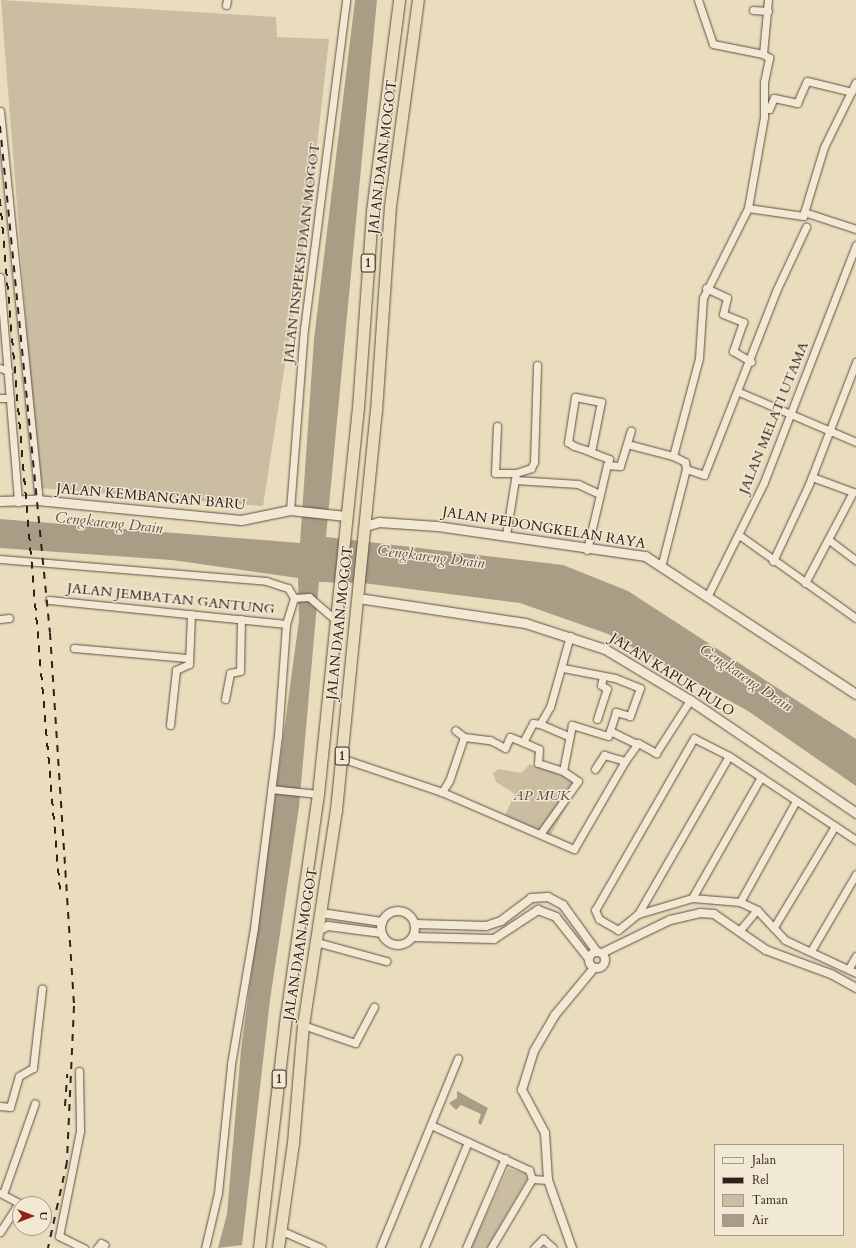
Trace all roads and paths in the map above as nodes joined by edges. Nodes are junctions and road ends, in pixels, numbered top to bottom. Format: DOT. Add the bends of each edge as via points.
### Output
graph roads {
  1 [pos="346,0"];
  2 [pos="399,0"];
  3 [pos="418,0"];
  4 [pos="698,0"];
  5 [pos="768,0"];
  6 [pos="753,10"];
  7 [pos="768,11"];
  8 [pos="763,54"];
  9 [pos="856,82"];
  10 [pos="852,92"];
  11 [pos="764,109"];
  12 [pos="0,111"];
  13 [pos="748,208"];
  14 [pos="804,212"];
  15 [pos="806,227"];
  16 [pos="856,229"];
  17 [pos="856,245"];
  18 [pos="0,277"];
  19 [pos="706,288"];
  20 [pos="751,362"];
  21 [pos="856,362"];
  22 [pos="537,366"];
  23 [pos="0,368"];
  24 [pos="8,371"];
  25 [pos="739,392"];
  26 [pos="0,398"];
  27 [pos="10,398"];
  28 [pos="792,414"];
  29 [pos="497,426"];
  30 [pos="631,431"];
  31 [pos="829,431"];
  32 [pos="856,442"];
  33 [pos="627,444"];
  34 [pos="591,452"];
  35 [pos="673,456"];
  36 [pos="608,464"];
  37 [pos="686,469"];
  38 [pos="515,477"];
  39 [pos="812,477"];
  40 [pos="854,493"];
  41 [pos="599,494"];
  42 [pos="0,500"];
  43 [pos="39,501"];
  44 [pos="18,502"];
  45 [pos="294,510"];
  46 [pos="346,521"];
  47 [pos="365,523"];
  48 [pos="506,535"];
  49 [pos="740,535"];
  50 [pos="829,540"];
  51 [pos="587,550"];
  52 [pos="0,558"];
  53 [pos="856,560"];
  54 [pos="773,561"];
  55 [pos="661,567"];
  56 [pos="805,583"];
  57 [pos="296,597"];
  58 [pos="707,597"];
  59 [pos="358,598"];
  60 [pos="49,600"];
  61 [pos="191,614"];
  62 [pos="9,618"];
  63 [pos="856,618"];
  64 [pos="0,619"];
  65 [pos="241,619"];
  66 [pos="335,620"];
  67 [pos="286,624"];
  68 [pos="570,636"];
  69 [pos="74,648"];
  70 [pos="187,658"];
  71 [pos="563,668"];
  72 [pos="603,676"];
  73 [pos="856,694"];
  74 [pos="225,699"];
  75 [pos="690,700"];
  76 [pos="597,719"];
  77 [pos="540,724"];
  78 [pos="170,725"];
  79 [pos="454,730"];
  80 [pos="610,731"];
  81 [pos="568,736"];
  82 [pos="464,738"];
  83 [pos="523,742"];
  84 [pos="637,744"];
  85 [pos="729,756"];
  86 [pos="341,758"];
  87 [pos="626,761"];
  88 [pos="595,768"];
  89 [pos="563,771"];
  90 [pos="761,777"];
  91 [pos="273,790"];
  92 [pos="442,792"];
  93 [pos="312,793"];
  94 [pos="796,801"];
  95 [pos="856,813"];
  96 [pos="834,826"];
  97 [pos="540,834"];
  98 [pos="856,840"];
  99 [pos="856,874"];
  100 [pos="692,898"];
  101 [pos="740,902"];
  102 [pos="757,910"];
  103 [pos="302,911"];
  104 [pos="321,913"];
  105 [pos="638,914"];
  106 [pos="382,922"];
  107 [pos="415,924"];
  108 [pos="774,928"];
  109 [pos="740,930"];
  110 [pos="318,931"];
  111 [pos="382,933"];
  112 [pos="413,937"];
  113 [pos="316,942"];
  114 [pos="811,951"];
  115 [pos="601,954"];
  116 [pos="856,956"];
  117 [pos="589,959"];
  118 [pos="386,961"];
  119 [pos="594,968"];
  120 [pos="849,968"];
  121 [pos="856,973"];
  122 [pos="856,988"];
  123 [pos="42,989"];
  124 [pos="374,1007"];
  125 [pos="286,1016"];
  126 [pos="303,1025"];
  127 [pos="284,1031"];
  128 [pos="458,1058"];
  129 [pos="79,1070"];
  130 [pos="35,1103"];
  131 [pos="0,1106"];
  132 [pos="431,1125"];
  133 [pos="468,1142"];
  134 [pos="505,1158"];
  135 [pos="532,1179"];
  136 [pos="548,1180"];
  137 [pos="2,1194"];
  138 [pos="12,1199"];
  139 [pos="12,1215"];
  140 [pos="282,1231"];
  141 [pos="0,1232"];
  142 [pos="105,1245"];
  143 [pos="84,1248"];
  144 [pos="97,1248"];
  145 [pos="205,1248"];
  146 [pos="259,1248"];
  147 [pos="278,1248"];
  148 [pos="322,1248"];
  149 [pos="380,1248"];
  150 [pos="424,1248"];
  151 [pos="466,1248"];
  152 [pos="491,1248"];
  153 [pos="534,1248"];
  154 [pos="553,1248"];
  155 [pos="572,1248"];
  1 -- 45 [label="street, JALAN INSPEKSI DAAN MOGOT" via="304,329"];
  2 -- 46 [label="highway, JALAN DAAN MOGOT / 1" via="372,211"];
  3 -- 47 [label="highway, JALAN DAAN MOGOT / 1" via="394,172"];
  4 -- 8 [label="street" via="713,44"];
  5 -- 7 [label="street"];
  6 -- 7 [label="street"];
  7 -- 8 [label="street"];
  8 -- 11 [label="street" via="769,58 764,82"];
  9 -- 10 [label="street"];
  10 -- 11 [label="street" via="807,81 797,103 774,98 769,109"];
  10 -- 14 [label="street" via="824,147"];
  11 -- 13 [label="street"];
  12 -- 43 [label="street"];
  13 -- 14 [label="street" via="803,216"];
  13 -- 19 [label="street"];
  14 -- 16 [label="street"];
  15 -- 20 [label="street" via="776,291"];
  17 -- 28 [label="street, JALAN MELATI UTAMA"];
  18 -- 24 [label="street"];
  19 -- 20 [label="street" via="727,298 723,314 744,323 733,351"];
  19 -- 35 [label="street" via="699,358"];
  20 -- 25 [label="street"];
  21 -- 31 [label="street"];
  22 -- 38 [label="street" via="534,462 531,468"];
  23 -- 24 [label="street"];
  24 -- 27 [label="street"];
  25 -- 28 [label="street"];
  25 -- 37 [label="street" via="704,475"];
  26 -- 27 [label="street"];
  27 -- 44 [label="street"];
  28 -- 31 [label="street"];
  28 -- 49 [label="street, JALAN MELATI UTAMA"];
  29 -- 38 [label="street" via="496,473"];
  30 -- 33 [label="street"];
  31 -- 32 [label="street"];
  31 -- 39 [label="street"];
  33 -- 35 [label="street"];
  33 -- 36 [label="street" via="620,466"];
  34 -- 34 [label="street" via="568,442 575,397 601,402"];
  34 -- 36 [label="street" via="609,459"];
  35 -- 37 [label="street" via="685,462"];
  36 -- 41 [label="street"];
  37 -- 55 [label="street"];
  38 -- 41 [label="street" via="578,484"];
  38 -- 48 [label="street"];
  39 -- 40 [label="street"];
  39 -- 54 [label="street"];
  40 -- 50 [label="street"];
  41 -- 51 [label="street"];
  42 -- 44 [label="main road, JALAN KEMBANGAN BARU"];
  43 -- 44 [label="main road, JALAN KEMBANGAN BARU"];
  43 -- 45 [label="main road, JALAN KEMBANGAN BARU" via="241,520"];
  45 -- 46 [label="main road, JALAN KEMBANGAN BARU" via="333,515"];
  46 -- 66 [label="highway, JALAN DAAN MOGOT / 1"];
  47 -- 48 [label="main road, JALAN PEDONGKELAN RAYA" via="437,526"];
  47 -- 59 [label="highway, JALAN DAAN MOGOT / 1"];
  48 -- 51 [label="main road, JALAN PEDONGKELAN RAYA"];
  49 -- 54 [label="street"];
  49 -- 58 [label="street, JALAN MELATI UTAMA"];
  50 -- 53 [label="street"];
  50 -- 56 [label="street"];
  51 -- 55 [label="main road, JALAN PEDONGKELAN RAYA" via="640,555"];
  52 -- 57 [label="street, JALAN JEMBATAN GANTUNG" via="266,581 288,588"];
  54 -- 56 [label="street"];
  55 -- 58 [label="main road, JALAN PEDONGKELAN RAYA"];
  56 -- 63 [label="street"];
  57 -- 66 [label="street, JALAN JEMBATAN GANTUNG" via="309,598"];
  57 -- 67 [label="street, JALAN JEMBATAN GANTUNG"];
  58 -- 73 [label="main road, JALAN PEDONGKELAN RAYA"];
  59 -- 68 [label="main road, JALAN KAPUK PULO" via="512,620"];
  59 -- 86 [label="highway, JALAN DAAN MOGOT / 1"];
  60 -- 61 [label="street, JALAN JEMBATAN GANTUNG"];
  61 -- 65 [label="street, JALAN JEMBATAN GANTUNG"];
  61 -- 70 [label="street"];
  62 -- 64 [label="street"];
  65 -- 67 [label="street, JALAN JEMBATAN GANTUNG"];
  65 -- 74 [label="street" via="240,671 230,673"];
  66 -- 93 [label="highway, JALAN DAAN MOGOT / 1"];
  67 -- 91 [label="street"];
  68 -- 71 [label="street"];
  68 -- 75 [label="main road, JALAN KAPUK PULO" via="621,658"];
  69 -- 70 [label="street"];
  70 -- 78 [label="street" via="189,665 176,670"];
  71 -- 72 [label="street"];
  71 -- 77 [label="street"];
  72 -- 76 [label="street" via="601,685 607,689"];
  72 -- 80 [label="street" via="640,688 630,716 616,712"];
  75 -- 84 [label="street" via="656,753"];
  75 -- 95 [label="main road, JALAN KAPUK PULO"];
  77 -- 81 [label="street"];
  77 -- 83 [label="street" via="533,722"];
  79 -- 82 [label="street"];
  80 -- 81 [label="street" via="608,736 574,724"];
  80 -- 84 [label="street"];
  81 -- 89 [label="street" via="571,740"];
  82 -- 83 [label="street" via="490,740 505,748 510,737"];
  82 -- 92 [label="street" via="449,781"];
  83 -- 89 [label="street" via="539,749 538,763"];
  84 -- 87 [label="street"];
  85 -- 90 [label="street"];
  85 -- 105 [label="street"];
  85 -- 105 [label="street" via="699,739 690,742 595,910 599,919 614,930"];
  86 -- 92 [label="street"];
  86 -- 104 [label="highway, JALAN DAAN MOGOT / 1"];
  87 -- 88 [label="street" via="604,755"];
  87 -- 97 [label="street" via="577,848"];
  89 -- 97 [label="street" via="578,781 576,787"];
  90 -- 94 [label="street"];
  90 -- 100 [label="street"];
  91 -- 93 [label="street"];
  91 -- 145 [label="street" via="231,1064 219,1185"];
  92 -- 97 [label="street"];
  93 -- 103 [label="highway, JALAN DAAN MOGOT / 1"];
  94 -- 96 [label="street"];
  94 -- 101 [label="street"];
  96 -- 98 [label="street"];
  96 -- 108 [label="street"];
  99 -- 114 [label="street"];
  100 -- 101 [label="street"];
  100 -- 105 [label="street"];
  101 -- 102 [label="street"];
  102 -- 108 [label="street"];
  102 -- 109 [label="street"];
  103 -- 104 [label="highway"];
  103 -- 125 [label="highway, JALAN DAAN MOGOT / 1"];
  104 -- 106 [label="street"];
  104 -- 110 [label="highway, JALAN DAAN MOGOT / 1"];
  106 -- 107 [label="street" via="389,914 399,911 410,915"];
  106 -- 111 [label="street"];
  107 -- 112 [label="street"];
  107 -- 115 [label="street" via="486,926 501,921 531,898 548,897 563,905"];
  108 -- 114 [label="street" via="785,940"];
  109 -- 115 [label="street" via="714,914 700,913 670,920"];
  109 -- 122 [label="street" via="766,950 830,974"];
  110 -- 111 [label="street" via="328,926"];
  110 -- 113 [label="highway, JALAN DAAN MOGOT / 1"];
  111 -- 112 [label="street" via="393,944 404,944"];
  112 -- 117 [label="street" via="494,939 538,910 556,917"];
  113 -- 118 [label="street"];
  113 -- 126 [label="highway, JALAN DAAN MOGOT / 1"];
  114 -- 120 [label="street"];
  115 -- 117 [label="street"];
  115 -- 119 [label="street" via="603,966"];
  116 -- 120 [label="street"];
  117 -- 119 [label="street"];
  119 -- 136 [label="street" via="555,1015 523,1082 524,1095 545,1133"];
  120 -- 121 [label="street"];
  123 -- 131 [label="street" via="33,1068 18,1076 10,1107"];
  124 -- 126 [label="street" via="354,1043"];
  125 -- 126 [label="highway"];
  125 -- 127 [label="highway, JALAN DAAN MOGOT / 1"];
  126 -- 127 [label="highway"];
  126 -- 140 [label="highway, JALAN DAAN MOGOT / 1"];
  127 -- 146 [label="highway, JALAN DAAN MOGOT / 1"];
  128 -- 132 [label="street"];
  129 -- 143 [label="street" via="80,1131 59,1236"];
  130 -- 137 [label="street"];
  132 -- 133 [label="street"];
  132 -- 149 [label="street"];
  133 -- 134 [label="street"];
  133 -- 150 [label="street"];
  134 -- 135 [label="street" via="529,1170"];
  134 -- 151 [label="street"];
  135 -- 136 [label="street"];
  135 -- 152 [label="street"];
  136 -- 155 [label="street"];
  137 -- 138 [label="street"];
  139 -- 141 [label="street"];
  140 -- 147 [label="highway, JALAN DAAN MOGOT / 1"];
  140 -- 148 [label="street"];
  142 -- 144 [label="street" via="101,1243"];
  153 -- 154 [label="street" via="542,1239"];
}
